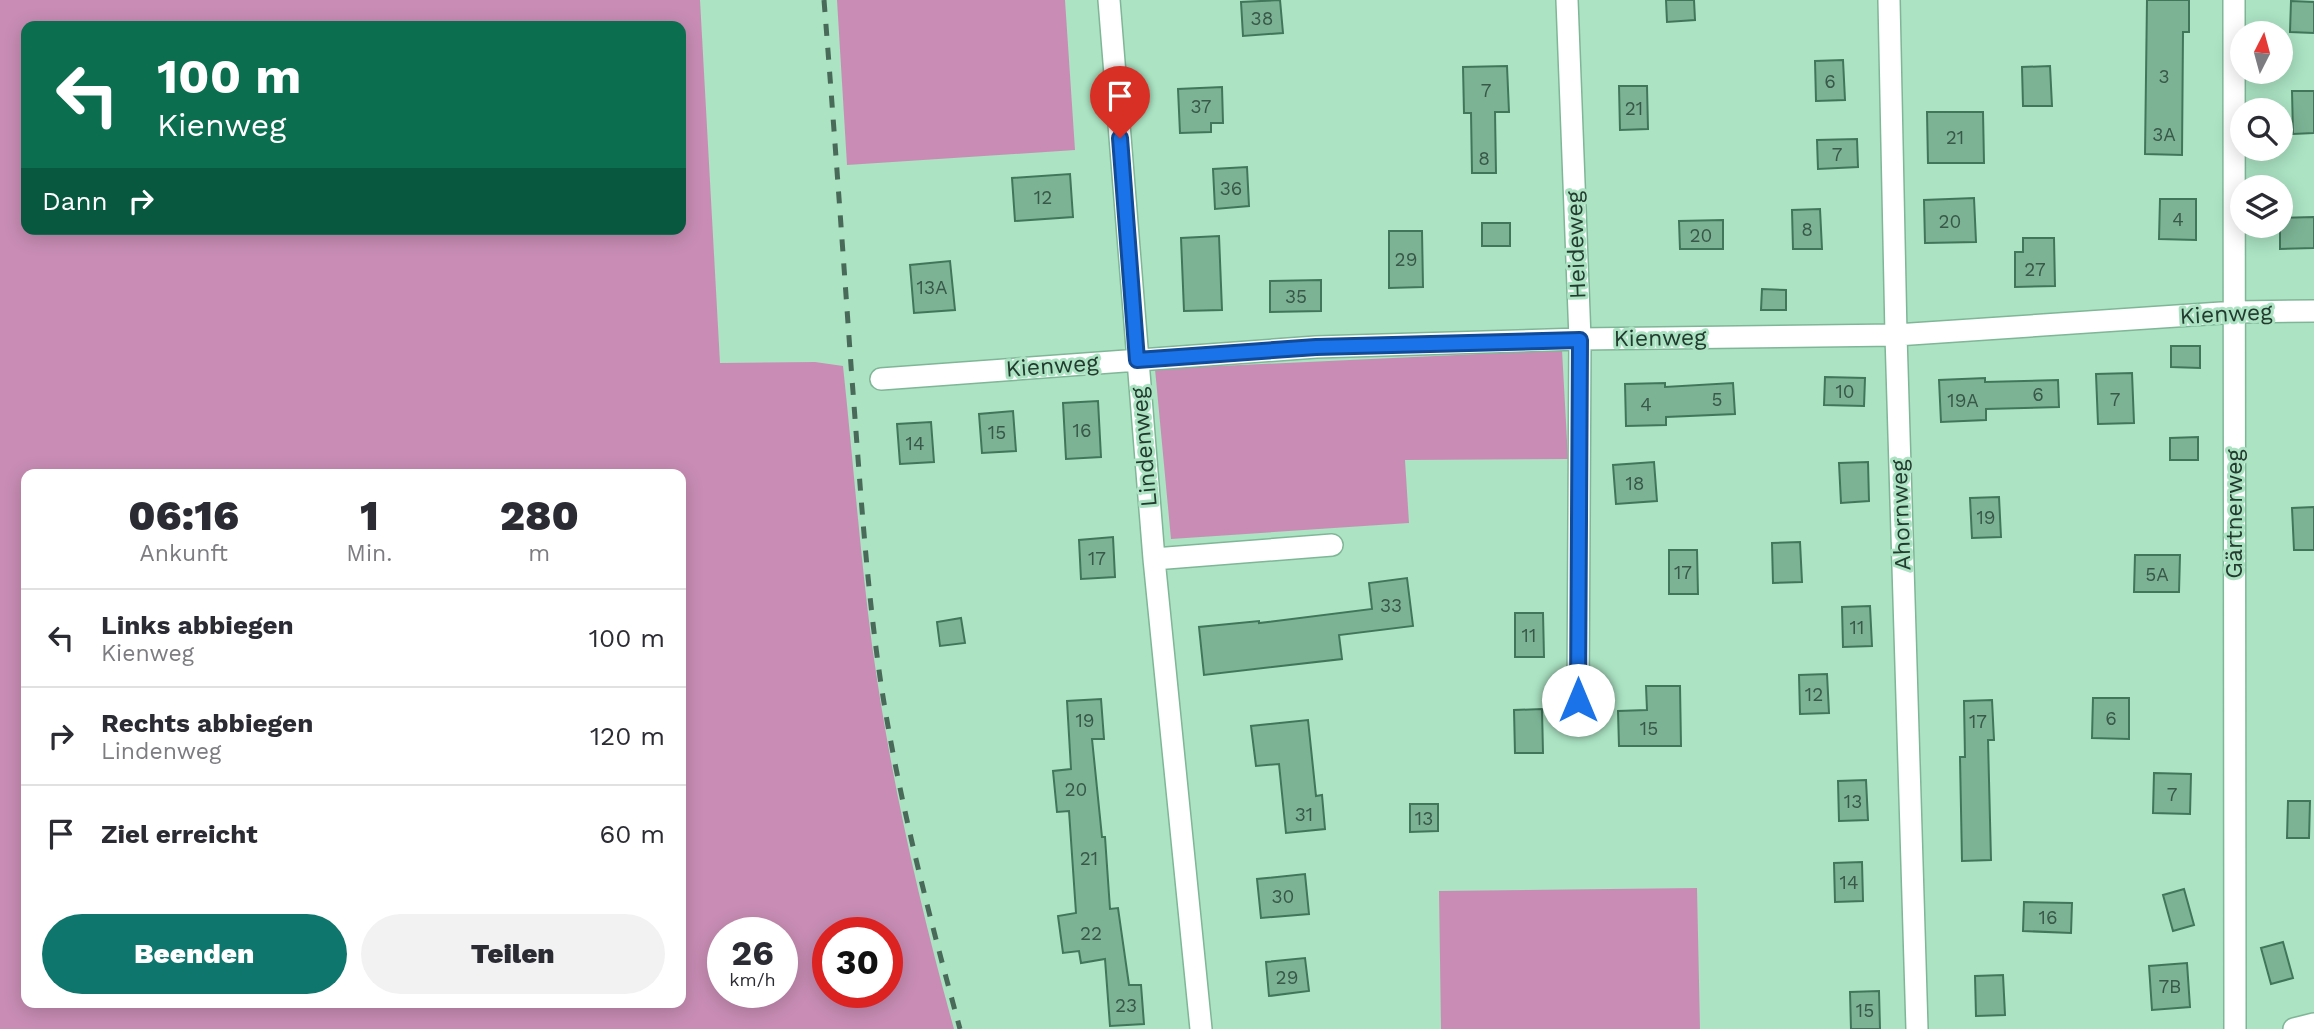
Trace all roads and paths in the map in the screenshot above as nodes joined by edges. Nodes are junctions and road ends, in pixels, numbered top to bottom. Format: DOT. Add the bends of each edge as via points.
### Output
graph roads {
  1 [pos="1109,0"];
  2 [pos="1567,0"];
  3 [pos="1889,0"];
  4 [pos="2234,0"];
  5 [pos="2314,311"];
  6 [pos="2236,312"];
  7 [pos="1896,335"];
  8 [pos="1580,340"];
  9 [pos="1137,360"];
  10 [pos="881,379"];
  11 [pos="1332,545"];
  12 [pos="1154,559"];
  13 [pos="1578,700"];
  14 [pos="2314,1024"];
  15 [pos="1200,1029"];
  16 [pos="1917,1029"];
  17 [pos="2235,1029"];
  18 [pos="2294,1029"];
  1 -- 9 [label="street, Lindenweg"];
  2 -- 8 [label="street, Heideweg"];
  3 -- 7 [label="street, Ahornweg"];
  4 -- 6 [label="street, Gärtnerweg"];
  5 -- 6 [label="street, Kienweg"];
  6 -- 7 [label="street, Kienweg"];
  6 -- 17 [label="street, Gärtnerweg"];
  7 -- 8 [label="street, Kienweg"];
  7 -- 16 [label="street, Ahornweg"];
  8 -- 9 [label="street, Kienweg" via="1316,347"];
  8 -- 13 [label="street, Heideweg"];
  9 -- 10 [label="street, Kienweg"];
  9 -- 12 [label="street, Lindenweg"];
  11 -- 12 [label="street"];
  12 -- 15 [label="street, Lindenweg"];
  14 -- 18 [label="street"];
}
